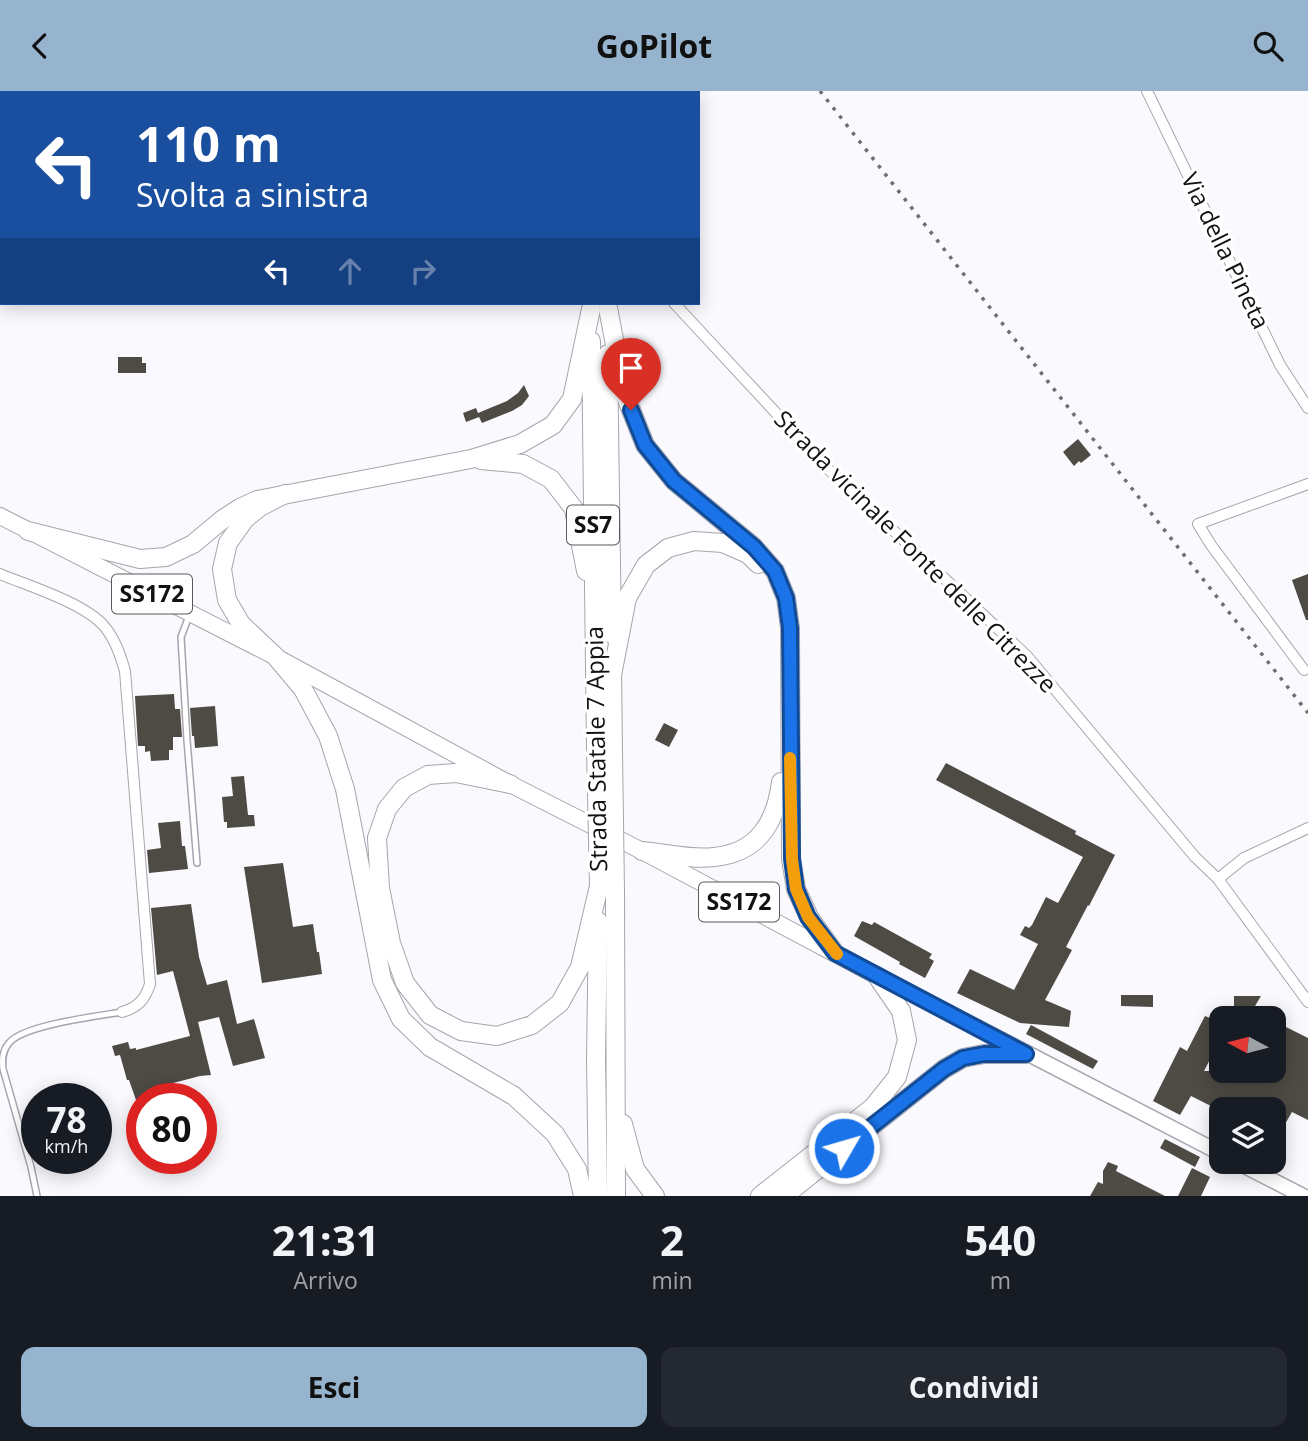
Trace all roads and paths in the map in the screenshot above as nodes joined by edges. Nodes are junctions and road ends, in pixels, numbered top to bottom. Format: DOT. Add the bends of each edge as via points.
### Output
graph roads {
  1 [pos="1147,91"];
  2 [pos="676,305"];
  3 [pos="599,306"];
  4 [pos="1308,408"];
  5 [pos="471,459"];
  6 [pos="1308,484"];
  7 [pos="285,494"];
  8 [pos="0,516"];
  9 [pos="28,531"];
  10 [pos="0,574"];
  11 [pos="190,613"];
  12 [pos="594,613"];
  13 [pos="276,657"];
  14 [pos="1304,670"];
  15 [pos="612,675"];
  16 [pos="605,750"];
  17 [pos="510,784"];
  18 [pos="1308,828"];
  19 [pos="642,851"];
  20 [pos="197,863"];
  21 [pos="1218,879"];
  22 [pos="607,889"];
  23 [pos="835,953"];
  24 [pos="877,976"];
  25 [pos="1308,1002"];
  26 [pos="121,1012"];
  27 [pos="1026,1054"];
  28 [pos="616,1101"];
  29 [pos="1209,1147"];
  30 [pos="1260,1174"];
  31 [pos="37,1196"];
  32 [pos="583,1196"];
  33 [pos="598,1196"];
  34 [pos="616,1196"];
  35 [pos="655,1196"];
  36 [pos="760,1196"];
  37 [pos="783,1196"];
  38 [pos="1303,1196"];
  1 -- 4 [label="street, Via della Pineta" via="1280,365"];
  2 -- 21 [label="street, Strada vicinale Fonte delle Citrezze" via="828,470 1027,656"];
  3 -- 5 [label="highway" via="572,399 553,425 520,445"];
  3 -- 12 [label="highway, Strada Statale 7 Appia / SS7"];
  3 -- 15 [label="highway, Strada Statale 7 Appia / SS7"];
  3 -- 23 [label="highway" via="645,445 674,481 754,547 775,571 786,598 796,889 808,917"];
  5 -- 7 [label="highway"];
  5 -- 12 [label="highway" via="523,464 551,479 574,509"];
  6 -- 14 [label="street" via="1198,524"];
  7 -- 9 [label="highway" via="240,508 193,544 166,557 140,559"];
  7 -- 13 [label="highway" via="245,519 228,543 222,569 227,600 241,624"];
  8 -- 9 [label="main road, SS172"];
  9 -- 11 [label="main road, SS172"];
  10 -- 26 [label="street" via="83,608 103,624 125,671 150,984 140,1003"];
  11 -- 13 [label="main road, SS172"];
  11 -- 20 [label="lane" via="181,637"];
  12 -- 16 [label="highway, Strada Statale 7 Appia / SS7"];
  13 -- 17 [label="main road, SS172"];
  13 -- 32 [label="highway" via="303,689 328,736 345,789 382,980 401,1019 430,1047 514,1096 555,1134 577,1169"];
  15 -- 16 [label="highway, Strada Statale 7 Appia / SS7"];
  15 -- 19 [label="highway" via="627,598 646,565 668,548 694,541 723,543 748,554 768,576 779,600 782,629 782,775 768,826 734,854 712,858"];
  16 -- 22 [label="highway, Strada Statale 7 Appia / SS7, bridge"];
  17 -- 19 [label="main road, SS172"];
  17 -- 22 [label="highway" via="456,773 428,775 404,788 387,809 377,838 380,888 391,943 405,983 430,1015 461,1031 497,1036 532,1025 560,1003 580,967"];
  18 -- 21 [label="street" via="1244,858"];
  19 -- 23 [label="main road, SS172"];
  21 -- 25 [label="street, Strada vicinale Fonte delle Citrezze"];
  22 -- 28 [label="highway, Strada Statale 7 Appia / SS7"];
  22 -- 33 [label="highway, Strada Statale 7 Appia / SS7" via="596,1058"];
  23 -- 24 [label="main road, SS172"];
  24 -- 27 [label="main road, SS172"];
  24 -- 36 [label="highway" via="901,1011 907,1040 897,1077 873,1107"];
  26 -- 31 [label="lane" via="23,1033 8,1043 3,1069"];
  27 -- 29 [label="main road, SS172"];
  27 -- 37 [label="highway" via="984,1054 963,1058 944,1069"];
  28 -- 34 [label="highway, Strada Statale 7 Appia / SS7"];
  28 -- 35 [label="highway" via="635,1169"];
  30 -- 38 [label="main road"];
}
